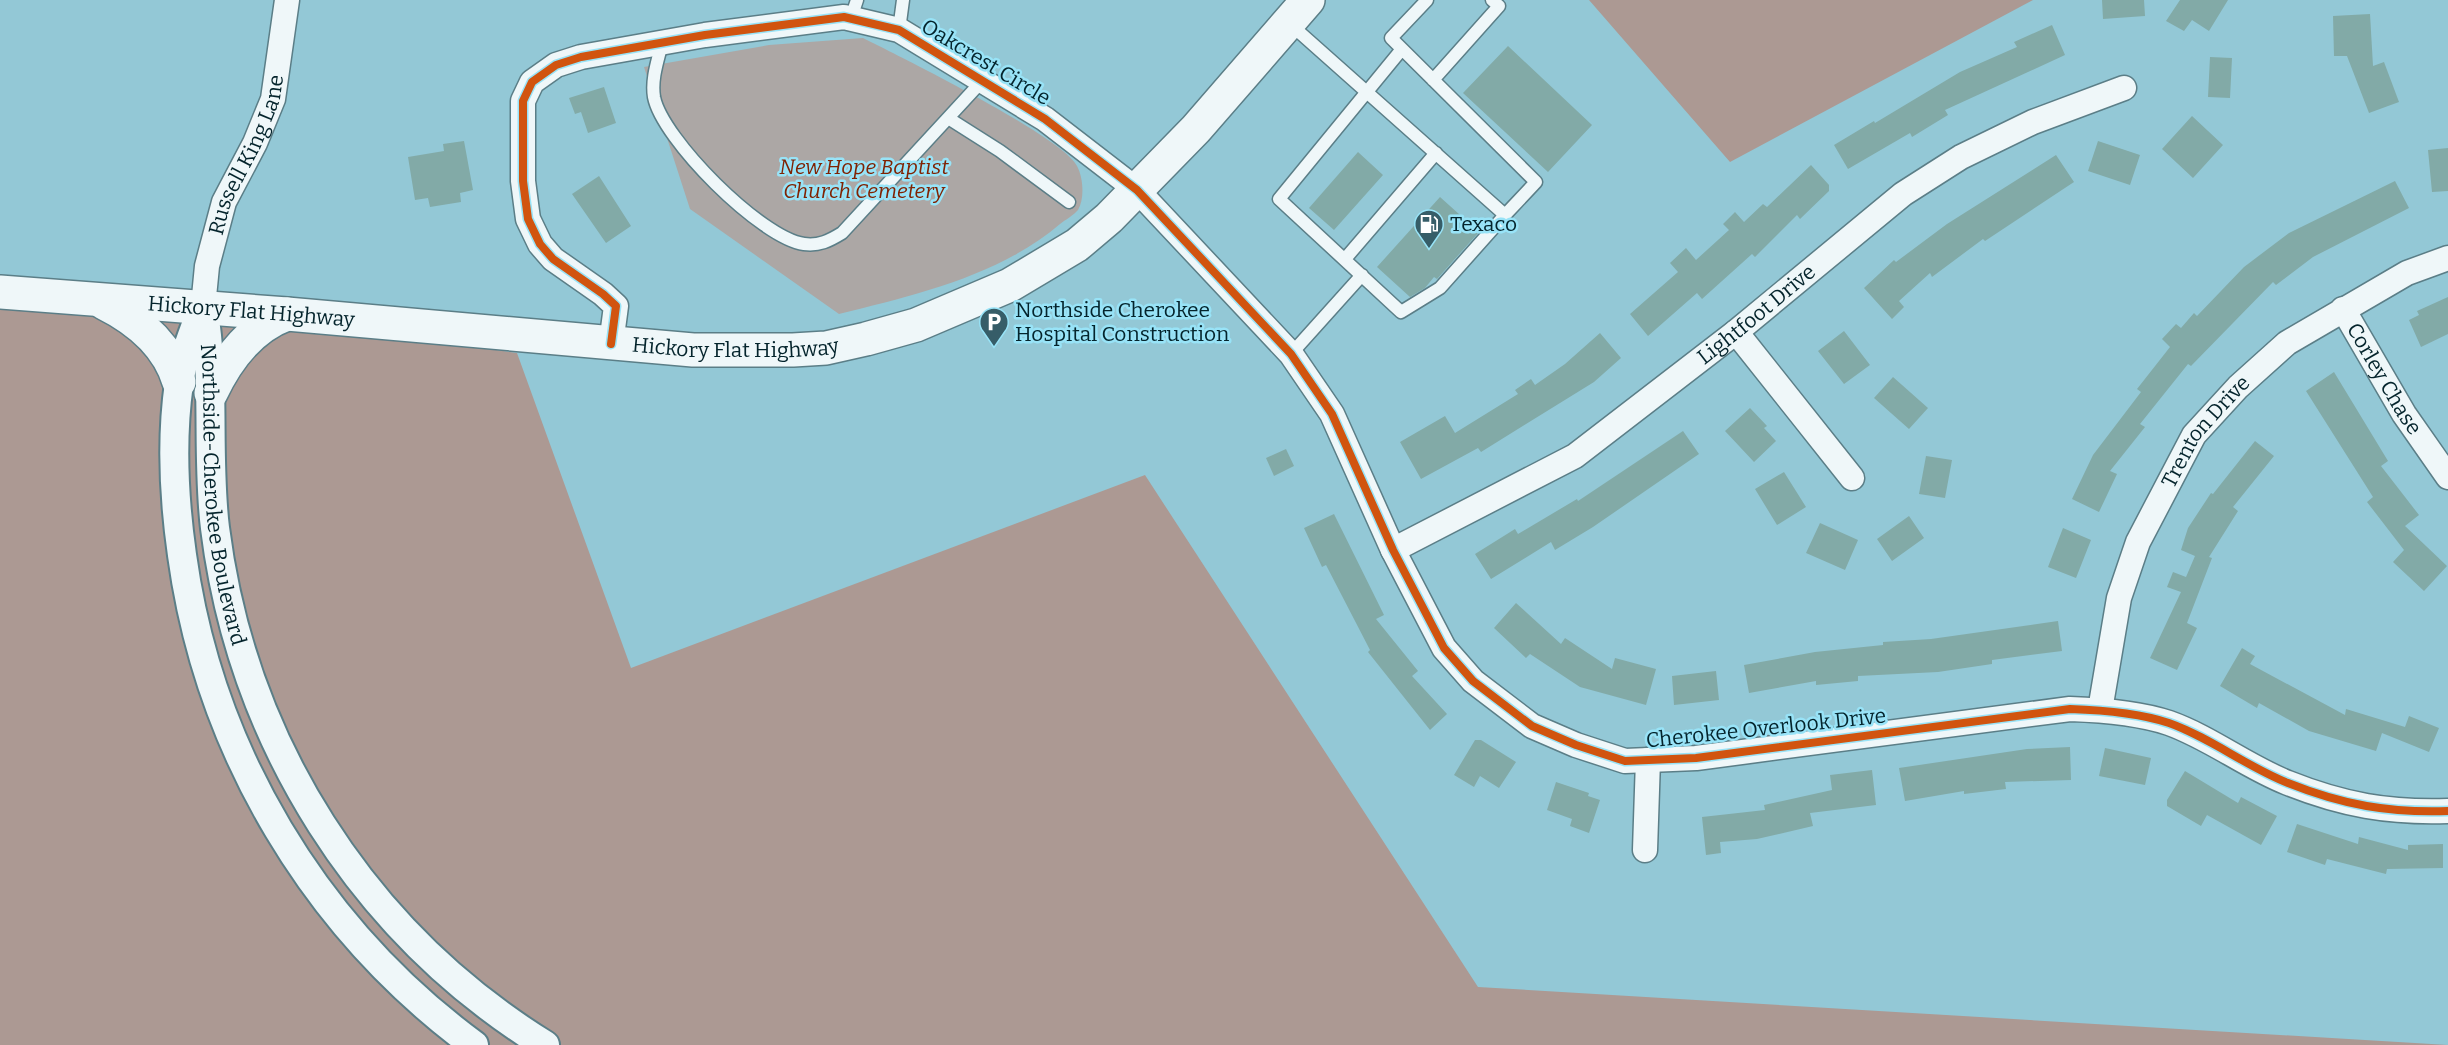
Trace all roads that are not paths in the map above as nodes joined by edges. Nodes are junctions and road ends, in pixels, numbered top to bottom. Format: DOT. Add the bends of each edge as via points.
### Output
graph roads {
  1 [pos="287,0"];
  2 [pos="903,0"];
  3 [pos="1426,0"];
  4 [pos="1492,0"];
  5 [pos="854,9"];
  6 [pos="1298,11"];
  7 [pos="899,30"];
  8 [pos="662,43"];
  9 [pos="1402,49"];
  10 [pos="983,80"];
  11 [pos="1434,80"];
  12 [pos="2124,88"];
  13 [pos="1366,91"];
  14 [pos="948,118"];
  15 [pos="1436,153"];
  16 [pos="1137,190"];
  17 [pos="1069,202"];
  18 [pos="1505,215"];
  19 [pos="2448,258"];
  20 [pos="1345,259"];
  21 [pos="1362,275"];
  22 [pos="0,292"];
  23 [pos="96,300"];
  24 [pos="203,307"];
  25 [pos="2343,309"];
  26 [pos="287,314"];
  27 [pos="1736,332"];
  28 [pos="611,344"];
  29 [pos="1291,354"];
  30 [pos="179,382"];
  31 [pos="211,393"];
  32 [pos="2448,477"];
  33 [pos="1852,478"];
  34 [pos="1393,550"];
  35 [pos="2100,710"];
  36 [pos="1648,760"];
  37 [pos="2448,811"];
  38 [pos="1645,849"];
  39 [pos="474,1045"];
  40 [pos="545,1045"];
  1 -- 24 [label="street, Russell King Lane" via="273,99 224,202 207,266"];
  2 -- 7 [label="lane"];
  3 -- 9 [label="lane" via="1390,38"];
  4 -- 11 [label="lane" via="1499,6"];
  5 -- 7 [label="street, Oakcrest Circle"];
  5 -- 8 [label="street, Oakcrest Circle" via="821,20"];
  6 -- 13 [label="lane"];
  6 -- 16 [label="main road, Hickory Flat Highway" via="1196,129"];
  7 -- 10 [label="street, Oakcrest Circle"];
  8 -- 14 [label="lane" via="654,74 654,98 669,129 708,177 742,207 784,236 803,244 824,244 842,233"];
  8 -- 28 [label="street, Oakcrest Circle" via="556,65 532,82 523,101 523,181 528,219 552,259 616,306"];
  9 -- 11 [label="lane"];
  9 -- 13 [label="lane"];
  10 -- 14 [label="lane"];
  10 -- 16 [label="street, Oakcrest Circle" via="1045,119"];
  11 -- 18 [label="lane" via="1536,182"];
  12 -- 27 [label="street, Lightfoot Drive" via="2033,122 1961,157 1903,194"];
  13 -- 15 [label="lane"];
  13 -- 20 [label="lane" via="1279,199"];
  14 -- 17 [label="lane"];
  15 -- 18 [label="lane"];
  15 -- 20 [label="lane"];
  16 -- 28 [label="main road, Hickory Flat Highway" via="1077,245 1036,271 916,325 826,348 693,350"];
  16 -- 29 [label="street, Cherokee Overlook Drive"];
  18 -- 21 [label="lane" via="1440,288 1401,312"];
  19 -- 25 [label="street, Trenton Drive" via="2407,273"];
  20 -- 21 [label="lane"];
  21 -- 29 [label="lane"];
  22 -- 23 [label="main road, Hickory Flat Highway"];
  23 -- 24 [label="main road, Hickory Flat Highway"];
  23 -- 30 [label="main road" via="130,318 153,338 169,358"];
  24 -- 26 [label="main road, Hickory Flat Highway"];
  24 -- 30 [label="street, Northside-Cherokee Boulevard"];
  24 -- 31 [label="street, Northside-Cherokee Boulevard" via="210,348"];
  25 -- 32 [label="street, Corley Chase" via="2404,414"];
  25 -- 35 [label="street, Trenton Drive" via="2287,343 2238,387 2194,435 2130,564 2119,598"];
  26 -- 28 [label="main road, Hickory Flat Highway"];
  26 -- 31 [label="main road" via="266,324 243,344"];
  27 -- 33 [label="street"];
  27 -- 34 [label="street, Lightfoot Drive" via="1575,456"];
  29 -- 34 [label="street, Cherokee Overlook Drive" via="1332,414"];
  30 -- 39 [label="street, Northside-Cherokee Boulevard" via="175,460 184,566 207,671 237,751 277,830 327,903 408,991"];
  31 -- 40 [label="street, Northside-Cherokee Boulevard" via="211,481 222,566 255,690 289,771 330,841 414,944 482,1002"];
  34 -- 36 [label="street, Cherokee Overlook Drive" via="1444,648 1473,681 1532,726 1625,761"];
  35 -- 36 [label="street, Cherokee Overlook Drive" via="2070,709 1696,758"];
  35 -- 37 [label="street, Cherokee Overlook Drive" via="2169,723 2285,782 2334,800 2402,813"];
  36 -- 38 [label="street"];
}
